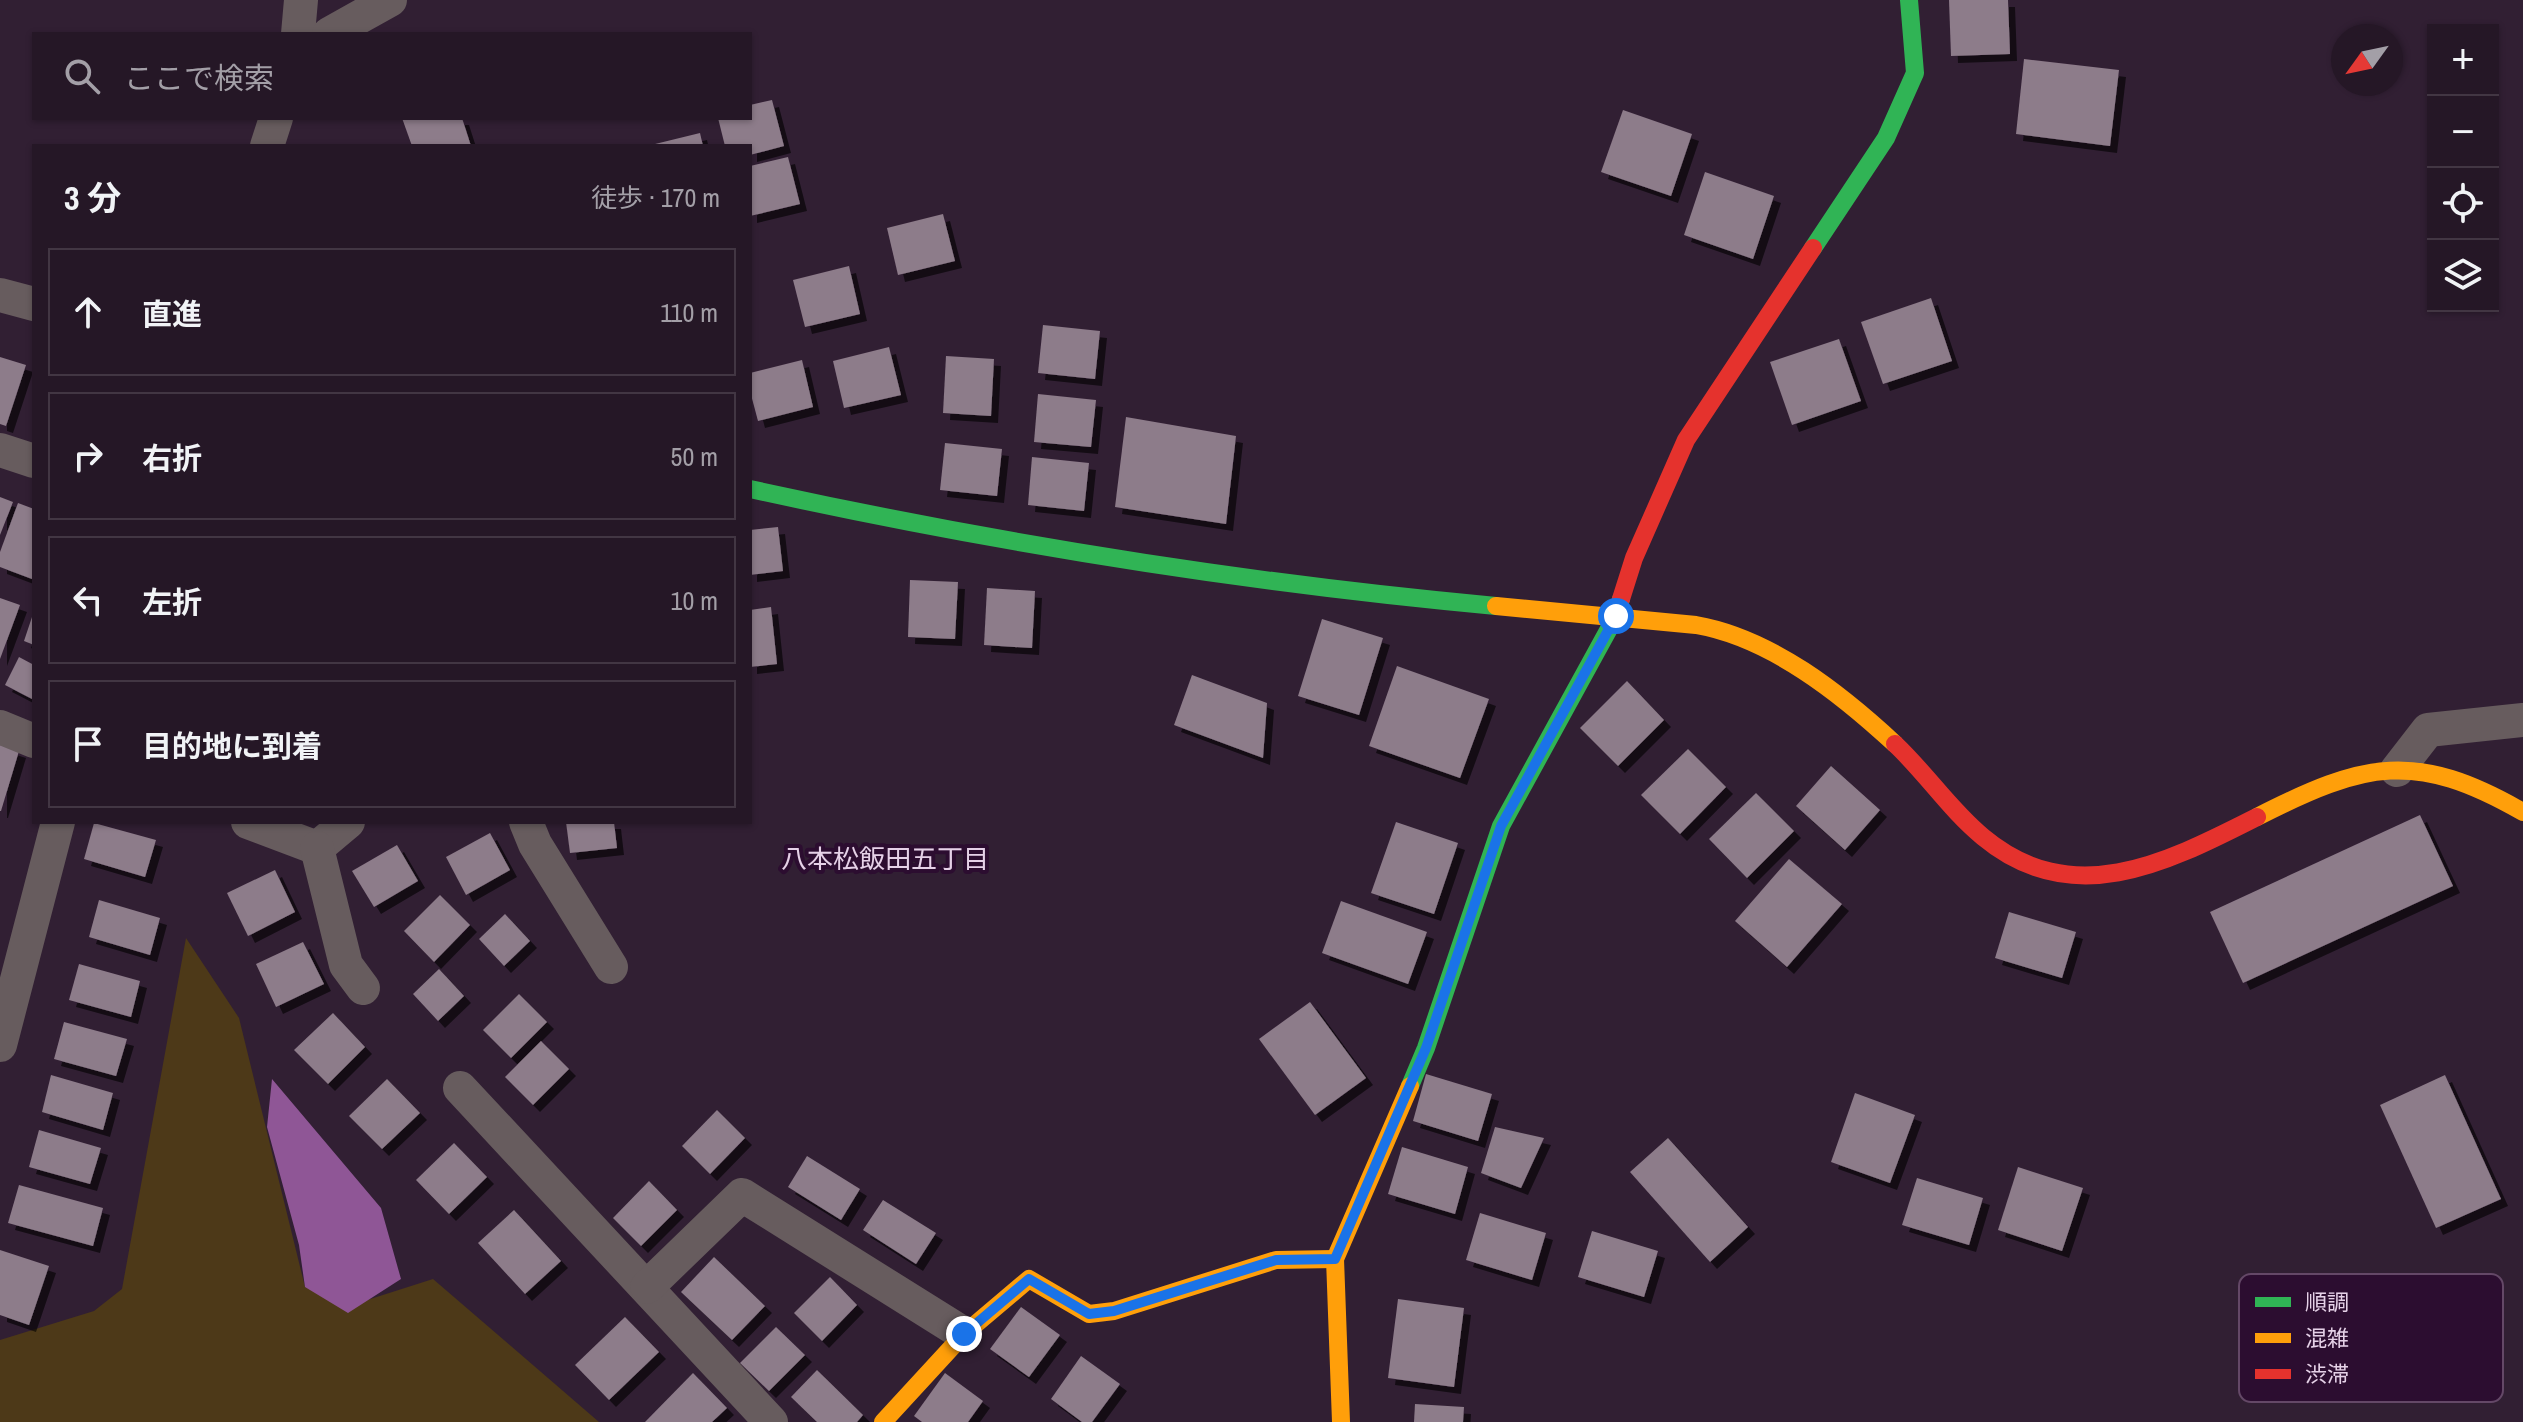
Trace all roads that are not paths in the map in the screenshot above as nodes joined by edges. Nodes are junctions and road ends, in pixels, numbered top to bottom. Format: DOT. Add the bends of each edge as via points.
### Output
graph roads {
  1 [pos="301,0"];
  2 [pos="390,0"];
  3 [pos="1909,0"];
  4 [pos="298,32"];
  5 [pos="333,32"];
  6 [pos="275,120"];
  7 [pos="268,144"];
  8 [pos="0,295"];
  9 [pos="32,303"];
  10 [pos="0,450"];
  11 [pos="32,460"];
  12 [pos="752,489"];
  13 [pos="1616,616"];
  14 [pos="2523,720"];
  15 [pos="0,727"];
  16 [pos="32,740"];
  17 [pos="2397,770"];
  18 [pos="2523,812"];
  19 [pos="57,824"];
  20 [pos="253,824"];
  21 [pos="346,824"];
  22 [pos="527,824"];
  23 [pos="317,848"];
  24 [pos="611,967"];
  25 [pos="8,977"];
  26 [pos="363,988"];
  27 [pos="0,1045"];
  28 [pos="460,1088"];
  29 [pos="1335,1259"];
  30 [pos="647,1287"];
  31 [pos="964,1334"];
  32 [pos="771,1422"];
  33 [pos="883,1422"];
  34 [pos="1341,1422"];
  1 -- 4 [label="street"];
  2 -- 5 [label="street"];
  3 -- 13 [label="street" via="1915,73 1886,138 1686,440 1634,558"];
  6 -- 7 [label="street"];
  8 -- 9 [label="street"];
  10 -- 11 [label="street"];
  12 -- 13 [label="street" via="1082,552 1428,599"];
  13 -- 17 [label="street" via="1720,630 1796,665 1916,764 1970,829 2017,862 2073,876 2122,875 2166,861 2312,788 2369,770"];
  13 -- 29 [label="street" via="1501,826 1426,1048"];
  14 -- 17 [label="street" via="2428,730"];
  15 -- 16 [label="street"];
  17 -- 18 [label="street" via="2429,770 2490,789"];
  19 -- 25 [label="street"];
  20 -- 23 [label="street"];
  21 -- 23 [label="street"];
  22 -- 24 [label="street"];
  23 -- 26 [label="street" via="346,965"];
  25 -- 27 [label="street"];
  28 -- 30 [label="street"];
  29 -- 31 [label="street" via="1276,1260 1114,1311 1089,1314 1029,1279"];
  29 -- 34 [label="street"];
  30 -- 31 [label="street" via="742,1195"];
  30 -- 32 [label="street"];
  31 -- 33 [label="street"];
}
